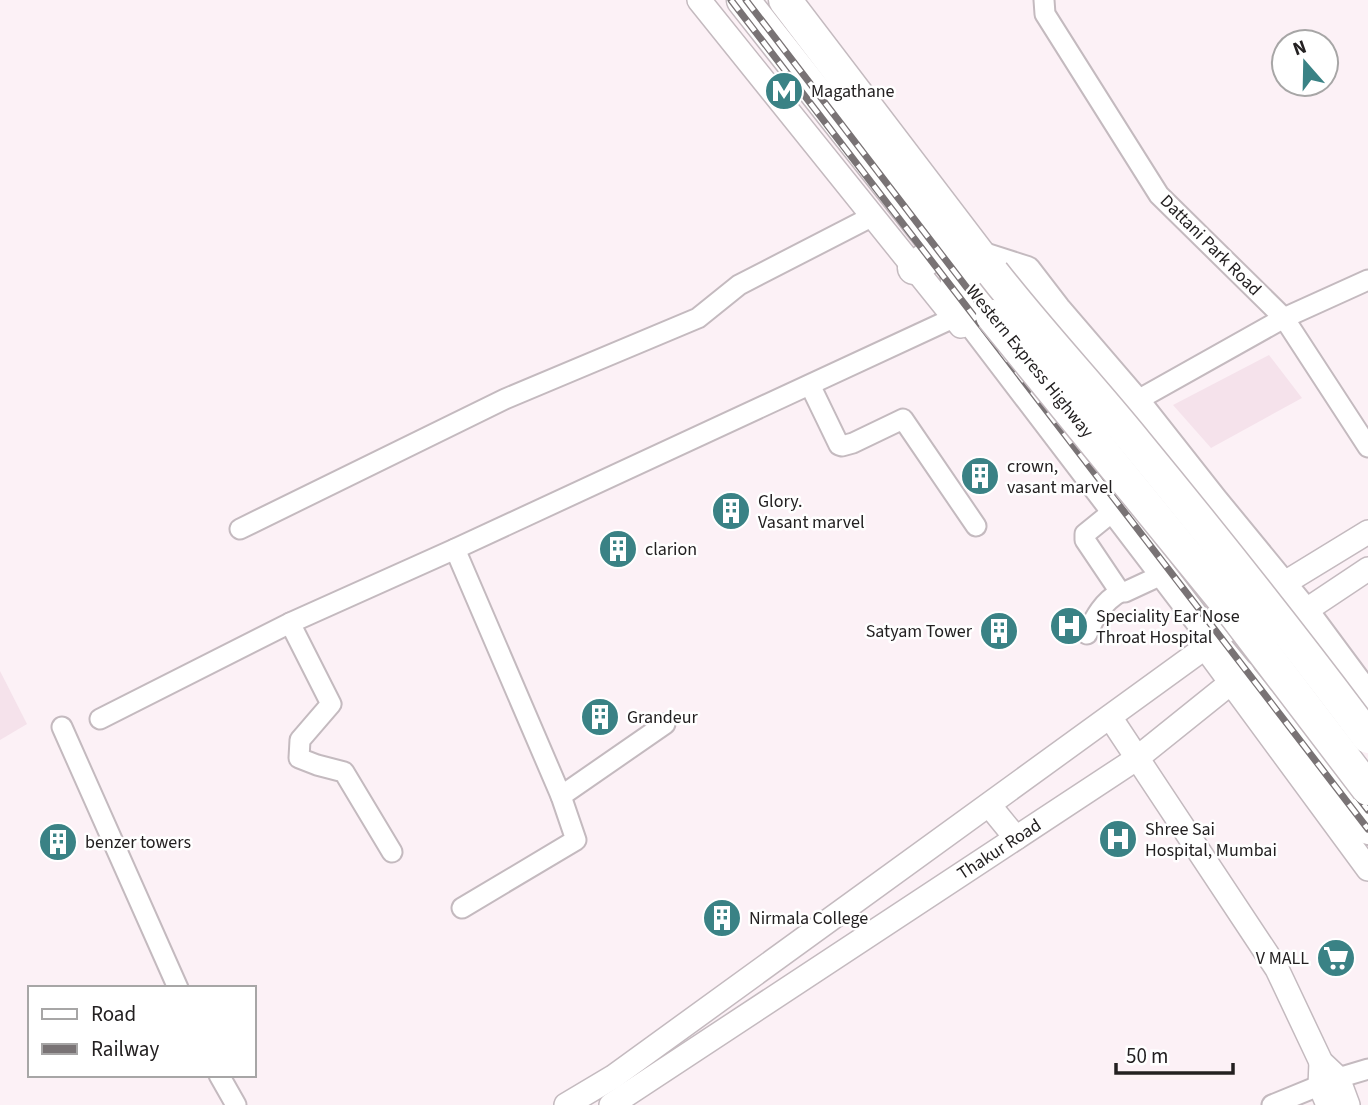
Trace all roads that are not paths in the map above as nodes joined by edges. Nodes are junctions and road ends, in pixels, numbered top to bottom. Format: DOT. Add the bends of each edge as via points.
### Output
graph roads {
  1 [pos="699,0"];
  2 [pos="743,0"];
  3 [pos="1044,0"];
  4 [pos="790,2"];
  5 [pos="873,216"];
  6 [pos="966,260"];
  7 [pos="914,268"];
  8 [pos="1368,280"];
  9 [pos="971,316"];
  10 [pos="1284,318"];
  11 [pos="810,385"];
  12 [pos="1136,401"];
  13 [pos="1368,447"];
  14 [pos="1107,517"];
  15 [pos="976,526"];
  16 [pos="240,528"];
  17 [pos="1368,532"];
  18 [pos="455,549"];
  19 [pos="1368,569"];
  20 [pos="1153,579"];
  21 [pos="1283,584"];
  22 [pos="1120,592"];
  23 [pos="1305,611"];
  24 [pos="290,623"];
  25 [pos="1087,634"];
  26 [pos="1210,645"];
  27 [pos="1236,678"];
  28 [pos="1368,696"];
  29 [pos="1110,718"];
  30 [pos="100,719"];
  31 [pos="665,724"];
  32 [pos="62,727"];
  33 [pos="1368,737"];
  34 [pos="1136,759"];
  35 [pos="1368,789"];
  36 [pos="561,796"];
  37 [pos="989,805"];
  38 [pos="1368,831"];
  39 [pos="1016,838"];
  40 [pos="393,852"];
  41 [pos="1368,869"];
  42 [pos="462,908"];
  43 [pos="177,986"];
  44 [pos="664,1040"];
  45 [pos="682,1058"];
  46 [pos="1368,1069"];
  47 [pos="220,1077"];
  48 [pos="1327,1083"];
  49 [pos="236,1105"];
  50 [pos="566,1105"];
  51 [pos="611,1105"];
  52 [pos="1272,1105"];
  53 [pos="1348,1105"];
  1 -- 5 [label="street"];
  2 -- 6 [label="highway, Western Express Highway"];
  3 -- 10 [label="street, Dattani Park Road" via="1045,14 1159,195"];
  4 -- 6 [label="highway, Western Express Highway"];
  5 -- 7 [label="street"];
  5 -- 16 [label="street" via="740,285 698,318 505,399"];
  6 -- 7 [label="highway"];
  6 -- 9 [label="highway, Western Express Highway"];
  6 -- 12 [label="main road" via="1027,270"];
  6 -- 33 [label="highway, Western Express Highway, bridge" via="1033,323 1137,443"];
  7 -- 9 [label="street"];
  8 -- 10 [label="street"];
  9 -- 11 [label="street"];
  9 -- 14 [label="street"];
  9 -- 26 [label="main road"];
  9 -- 35 [label="highway, Western Express Highway, bridge" via="1230,608"];
  10 -- 12 [label="street"];
  10 -- 13 [label="street, Dattani Park Road"];
  11 -- 15 [label="street" via="842,446 903,419"];
  11 -- 18 [label="street"];
  12 -- 21 [label="main road"];
  14 -- 20 [label="street"];
  14 -- 22 [label="street" via="1085,534 1085,540"];
  17 -- 21 [label="street"];
  18 -- 24 [label="street"];
  18 -- 36 [label="street"];
  19 -- 23 [label="street, Thakur Road"];
  20 -- 22 [label="street"];
  20 -- 26 [label="street"];
  21 -- 23 [label="main road"];
  21 -- 26 [label="street"];
  22 -- 25 [label="street" via="1098,612"];
  23 -- 27 [label="street, Thakur Road"];
  23 -- 28 [label="main road"];
  24 -- 30 [label="street"];
  24 -- 40 [label="street" via="331,704 300,740 299,758 344,772"];
  26 -- 27 [label="main road"];
  26 -- 29 [label="street"];
  27 -- 34 [label="street, Thakur Road"];
  27 -- 38 [label="main road"];
  27 -- 41 [label="street"];
  29 -- 34 [label="street"];
  29 -- 37 [label="street"];
  31 -- 36 [label="street"];
  32 -- 43 [label="street"];
  34 -- 39 [label="street, Thakur Road"];
  34 -- 48 [label="street" via="1277,969"];
  36 -- 42 [label="street" via="576,840"];
  37 -- 39 [label="street"];
  37 -- 44 [label="street"];
  39 -- 45 [label="street, Thakur Road"];
  44 -- 45 [label="street"];
  44 -- 50 [label="street"];
  45 -- 51 [label="street, Thakur Road"];
  46 -- 48 [label="street"];
  47 -- 49 [label="street"];
  48 -- 52 [label="street"];
  48 -- 53 [label="street"];
}
